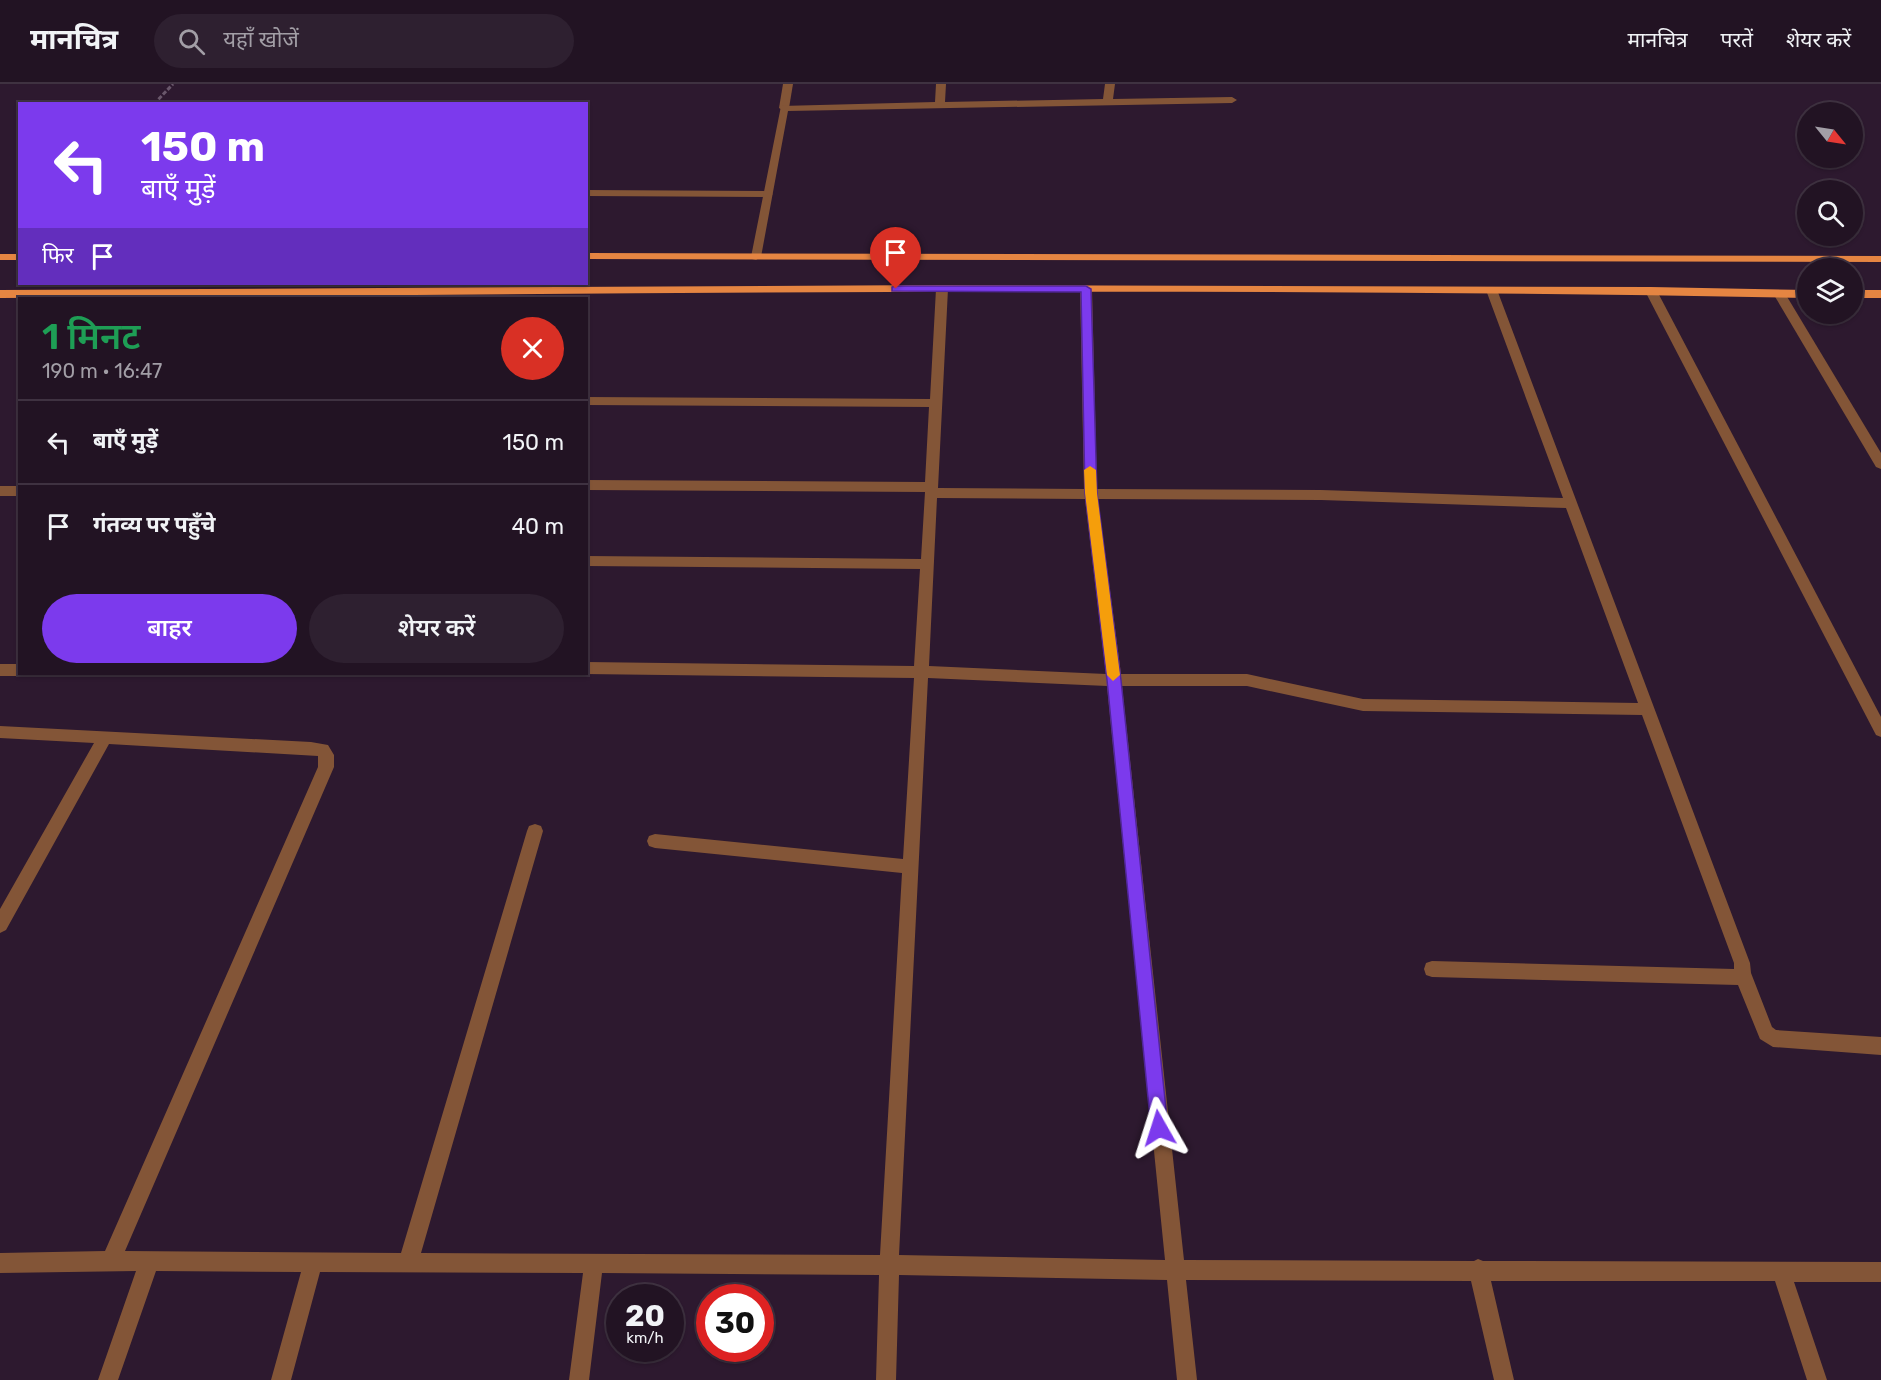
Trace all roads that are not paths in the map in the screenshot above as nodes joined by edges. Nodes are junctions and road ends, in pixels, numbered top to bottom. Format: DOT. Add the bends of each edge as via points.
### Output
graph roads {
  1 [pos="788,84"];
  2 [pos="941,84"];
  3 [pos="1110,84"];
  4 [pos="1232,100"];
  5 [pos="1108,102"];
  6 [pos="940,105"];
  7 [pos="784,108"];
  8 [pos="588,192"];
  9 [pos="768,194"];
  10 [pos="588,256"];
  11 [pos="756,256"];
  12 [pos="0,257"];
  13 [pos="18,257"];
  14 [pos="1881,259"];
  15 [pos="942,289"];
  16 [pos="1086,289"];
  17 [pos="1492,290"];
  18 [pos="1652,291"];
  19 [pos="0,294"];
  20 [pos="1797,294"];
  21 [pos="1863,294"];
  22 [pos="1881,294"];
  23 [pos="460,295"];
  24 [pos="1780,295"];
  25 [pos="588,401"];
  26 [pos="935,403"];
  27 [pos="1881,464"];
  28 [pos="588,485"];
  29 [pos="931,487"];
  30 [pos="0,491"];
  31 [pos="18,491"];
  32 [pos="1091,493"];
  33 [pos="1572,503"];
  34 [pos="588,561"];
  35 [pos="926,564"];
  36 [pos="588,668"];
  37 [pos="0,670"];
  38 [pos="18,670"];
  39 [pos="922,672"];
  40 [pos="1114,680"];
  41 [pos="1647,709"];
  42 [pos="1881,731"];
  43 [pos="0,732"];
  44 [pos="105,737"];
  45 [pos="535,831"];
  46 [pos="655,841"];
  47 [pos="910,867"];
  48 [pos="0,926"];
  49 [pos="1432,969"];
  50 [pos="1742,973"];
  51 [pos="1881,1046"];
  52 [pos="111,1261"];
  53 [pos="148,1262"];
  54 [pos="0,1263"];
  55 [pos="313,1263"];
  56 [pos="408,1263"];
  57 [pos="594,1263"];
  58 [pos="889,1265"];
  59 [pos="1478,1269"];
  60 [pos="1174,1270"];
  61 [pos="1781,1271"];
  62 [pos="1881,1272"];
  63 [pos="108,1380"];
  64 [pos="281,1380"];
  65 [pos="579,1380"];
  66 [pos="886,1380"];
  67 [pos="1186,1380"];
  68 [pos="1504,1380"];
  69 [pos="1816,1380"];
  1 -- 7 [label="street"];
  2 -- 6 [label="street"];
  3 -- 5 [label="street"];
  4 -- 5 [label="street"];
  5 -- 6 [label="street"];
  6 -- 7 [label="street"];
  7 -- 9 [label="street"];
  8 -- 9 [label="street"];
  9 -- 11 [label="street"];
  10 -- 11 [label="main road"];
  11 -- 14 [label="main road"];
  12 -- 13 [label="main road"];
  15 -- 16 [label="main road"];
  15 -- 23 [label="main road"];
  15 -- 26 [label="street"];
  16 -- 17 [label="main road"];
  16 -- 32 [label="street"];
  17 -- 18 [label="main road"];
  17 -- 33 [label="street"];
  18 -- 24 [label="main road"];
  18 -- 42 [label="street"];
  19 -- 23 [label="main road"];
  20 -- 24 [label="main road"];
  21 -- 22 [label="main road"];
  24 -- 27 [label="street"];
  25 -- 26 [label="street"];
  26 -- 29 [label="street"];
  28 -- 29 [label="street"];
  29 -- 32 [label="street" via="932,493"];
  29 -- 35 [label="street"];
  30 -- 31 [label="street"];
  32 -- 33 [label="street"];
  32 -- 40 [label="street"];
  33 -- 41 [label="street"];
  34 -- 35 [label="street"];
  35 -- 39 [label="street"];
  36 -- 39 [label="street"];
  37 -- 38 [label="street"];
  39 -- 40 [label="street"];
  39 -- 47 [label="street"];
  40 -- 41 [label="street" via="1247,680 1363,705"];
  40 -- 60 [label="street"];
  41 -- 50 [label="street" via="1742,963"];
  43 -- 44 [label="street"];
  44 -- 48 [label="street"];
  44 -- 52 [label="street" via="311,748 323,750 326,755 326,767"];
  45 -- 56 [label="street"];
  46 -- 47 [label="street"];
  47 -- 58 [label="street"];
  49 -- 50 [label="street" via="1734,978"];
  50 -- 51 [label="street" via="1766,1033 1773,1038"];
  52 -- 53 [label="street"];
  52 -- 54 [label="street"];
  53 -- 55 [label="street"];
  53 -- 63 [label="street"];
  55 -- 56 [label="street"];
  55 -- 64 [label="street"];
  56 -- 57 [label="street"];
  57 -- 58 [label="street"];
  57 -- 65 [label="street"];
  58 -- 60 [label="street"];
  58 -- 66 [label="street"];
  59 -- 60 [label="street"];
  59 -- 61 [label="street"];
  59 -- 68 [label="street"];
  60 -- 67 [label="street"];
  61 -- 62 [label="street"];
  61 -- 69 [label="street"];
}
